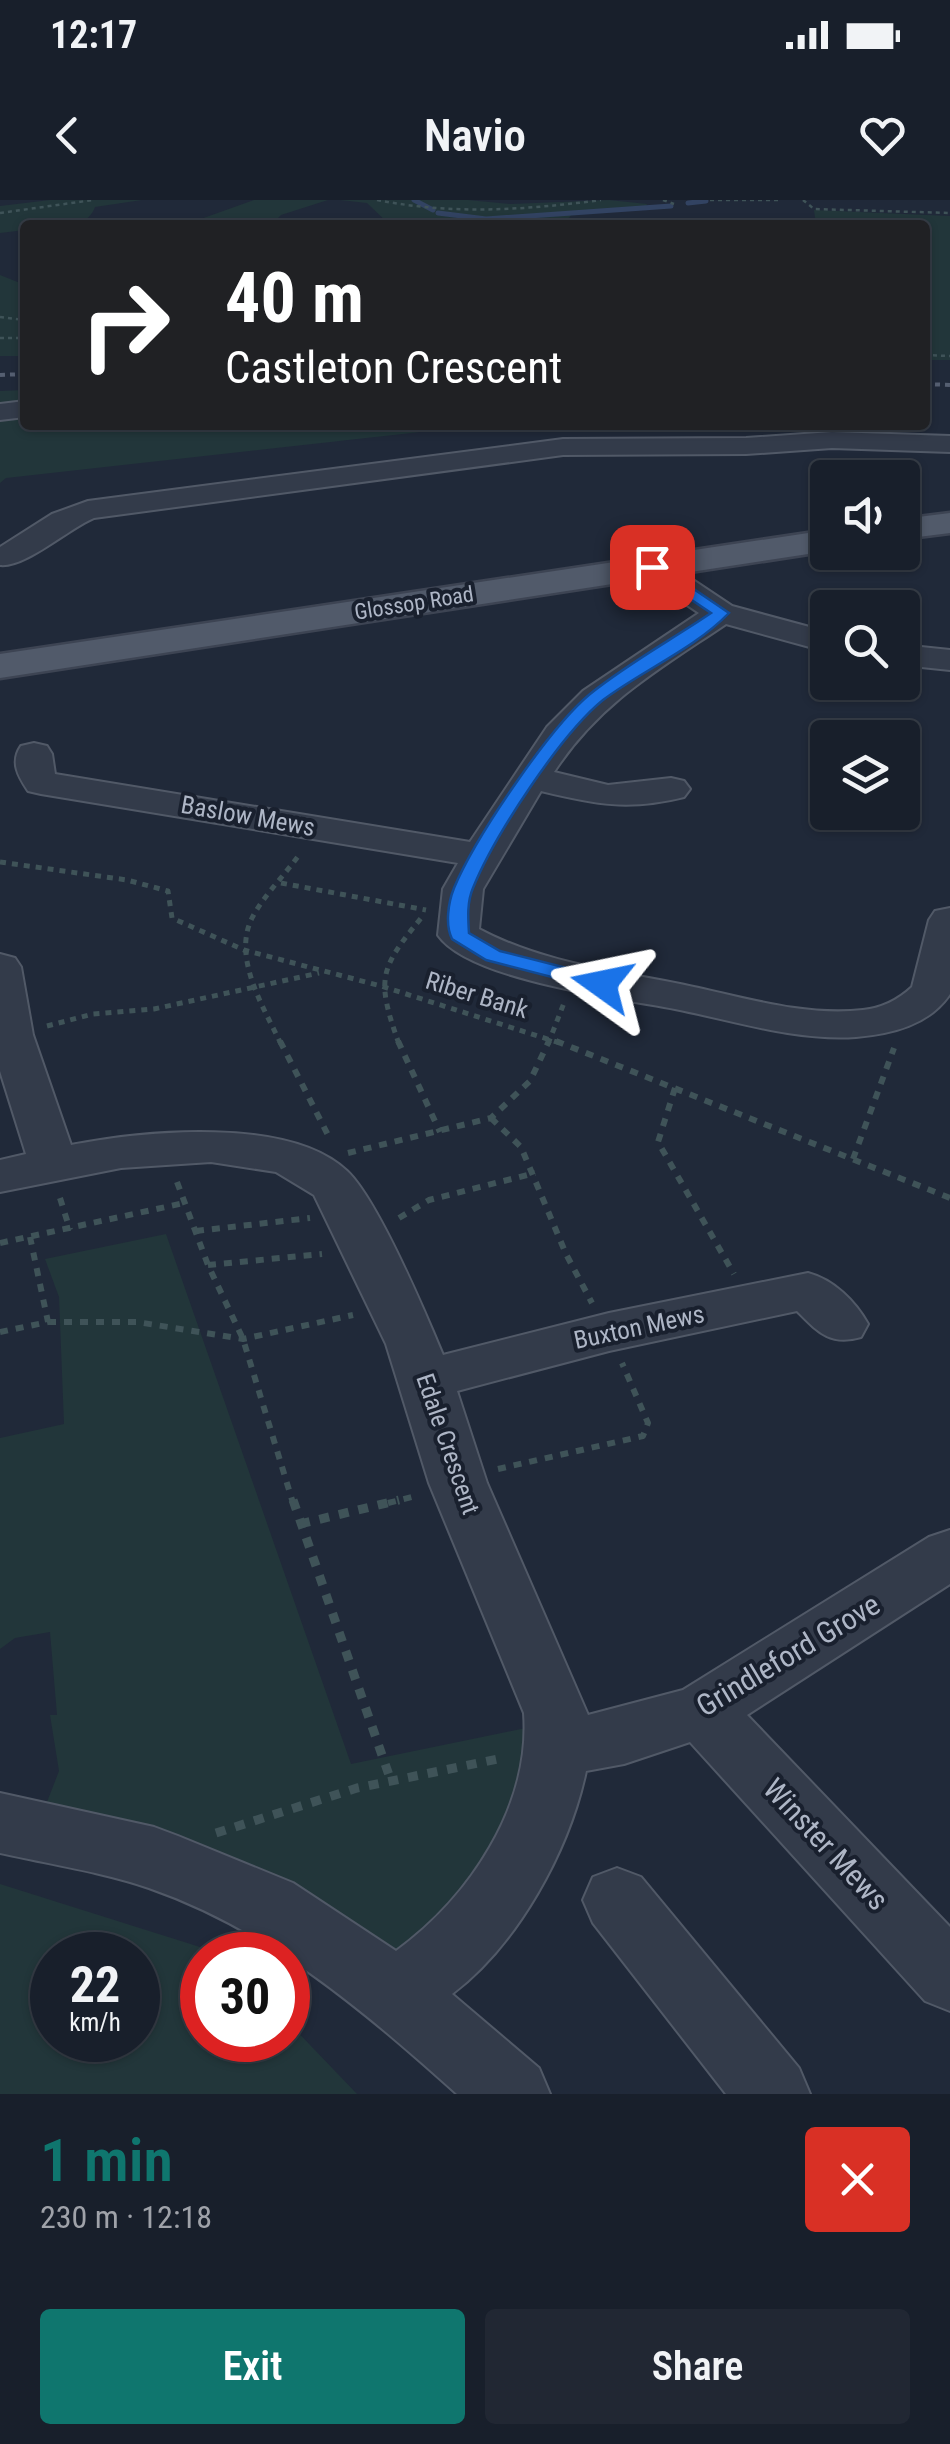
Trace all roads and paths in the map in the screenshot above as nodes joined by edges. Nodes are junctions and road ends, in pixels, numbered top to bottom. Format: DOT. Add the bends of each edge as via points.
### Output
graph roads {
  1 [pos="93,200"];
  2 [pos="377,200"];
  3 [pos="601,200"];
  4 [pos="663,200"];
  5 [pos="710,200"];
  6 [pos="782,200"];
  7 [pos="803,200"];
  8 [pos="674,204"];
  9 [pos="0,213"];
  10 [pos="950,213"];
  11 [pos="798,443"];
  12 [pos="950,444"];
  13 [pos="819,460"];
  14 [pos="18,518"];
  15 [pos="950,523"];
  16 [pos="53,526"];
  17 [pos="920,527"];
  18 [pos="810,543"];
  19 [pos="6,557"];
  20 [pos="652,567"];
  21 [pos="721,613"];
  22 [pos="810,637"];
  23 [pos="920,658"];
  24 [pos="950,660"];
  25 [pos="0,666"];
  26 [pos="34,754"];
  27 [pos="533,778"];
  28 [pos="671,789"];
  29 [pos="318,828"];
  30 [pos="484,856"];
  31 [pos="0,862"];
  32 [pos="281,882"];
  33 [pos="442,911"];
  34 [pos="950,920"];
  35 [pos="244,950"];
  36 [pos="0,967"];
  37 [pos="320,973"];
  38 [pos="574,978"];
  39 [pos="382,986"];
  40 [pos="256,988"];
  41 [pos="932,995"];
  42 [pos="11,1035"];
  43 [pos="550,1039"];
  44 [pos="675,1088"];
  45 [pos="440,1132"];
  46 [pos="166,1148"];
  47 [pos="853,1159"];
  48 [pos="535,1173"];
  49 [pos="0,1176"];
  50 [pos="56,1178"];
  51 [pos="950,1198"];
  52 [pos="184,1203"];
  53 [pos="349,1208"];
  54 [pos="70,1230"];
  55 [pos="196,1231"];
  56 [pos="30,1236"];
  57 [pos="0,1242"];
  58 [pos="208,1265"];
  59 [pos="750,1303"];
  60 [pos="395,1306"];
  61 [pos="48,1322"];
  62 [pos="842,1324"];
  63 [pos="0,1332"];
  64 [pos="244,1339"];
  65 [pos="426,1379"];
  66 [pos="950,1554"];
  67 [pos="702,1711"];
  68 [pos="558,1748"];
  69 [pos="390,1778"];
  70 [pos="0,1824"];
  71 [pos="154,1858"];
  72 [pos="617,1900"];
  73 [pos="950,1977"];
  74 [pos="397,1993"];
  75 [pos="513,2094"];
  76 [pos="773,2094"];
  1 -- 9 [label="path"];
  2 -- 3 [label="path" via="430,212"];
  4 -- 8 [label="path"];
  5 -- 6 [label="path"];
  7 -- 10 [label="path" via="814,209"];
  11 -- 12 [label="street"];
  11 -- 13 [label="street"];
  11 -- 16 [label="street" via="563,447 88,510"];
  14 -- 16 [label="street"];
  15 -- 17 [label="main road"];
  16 -- 19 [label="street"];
  18 -- 20 [label="main road, Glossop Road"];
  20 -- 21 [label="street"];
  20 -- 25 [label="main road, Glossop Road"];
  21 -- 22 [label="street"];
  21 -- 27 [label="street" via="596,698 560,735"];
  23 -- 24 [label="street"];
  26 -- 29 [label="street, Baslow Mews" via="41,783 122,781"];
  27 -- 28 [label="street" via="608,796"];
  27 -- 30 [label="street"];
  29 -- 30 [label="street, Baslow Mews"];
  29 -- 32 [label="path"];
  30 -- 33 [label="street"];
  31 -- 35 [label="path, Riber Bank" via="168,891 172,918"];
  32 -- 33 [label="path"];
  32 -- 35 [label="path" via="260,906"];
  33 -- 38 [label="street" via="459,935 493,956"];
  33 -- 39 [label="path" via="387,963"];
  34 -- 41 [label="street"];
  35 -- 37 [label="path, Riber Bank"];
  35 -- 40 [label="path"];
  36 -- 42 [label="street"];
  37 -- 39 [label="path, Riber Bank"];
  37 -- 40 [label="path"];
  38 -- 41 [label="street" via="799,1022 892,1017"];
  38 -- 43 [label="path"];
  39 -- 43 [label="path, Riber Bank"];
  39 -- 45 [label="path"];
  40 -- 42 [label="path" via="93,1014"];
  40 -- 53 [label="path"];
  41 -- 47 [label="path"];
  42 -- 50 [label="street"];
  43 -- 44 [label="path, Riber Bank"];
  43 -- 45 [label="path" via="528,1088 507,1107"];
  44 -- 47 [label="path, Riber Bank"];
  44 -- 59 [label="path" via="658,1142"];
  45 -- 53 [label="path"];
  46 -- 50 [label="street"];
  46 -- 52 [label="path"];
  46 -- 53 [label="street" via="229,1147 277,1156"];
  47 -- 51 [label="path, Riber Bank"];
  48 -- 53 [label="path" via="430,1200"];
  49 -- 50 [label="street"];
  50 -- 54 [label="path"];
  52 -- 54 [label="path"];
  52 -- 55 [label="path"];
  53 -- 55 [label="path"];
  53 -- 58 [label="path"];
  53 -- 60 [label="street, Edale Crescent"];
  54 -- 56 [label="path"];
  55 -- 58 [label="path"];
  56 -- 57 [label="path"];
  56 -- 61 [label="path"];
  58 -- 64 [label="path"];
  59 -- 62 [label="street, Buxton Mews" via="808,1291"];
  59 -- 65 [label="street, Buxton Mews"];
  60 -- 64 [label="path"];
  60 -- 65 [label="street, Edale Crescent"];
  61 -- 63 [label="path"];
  61 -- 64 [label="path" via="137,1322"];
  64 -- 69 [label="path" via="300,1524"];
  65 -- 68 [label="street, Edale Crescent" via="456,1480 556,1713"];
  66 -- 67 [label="street, Grindleford Grove"];
  67 -- 68 [label="street, Grindleford Grove"];
  67 -- 73 [label="street, Winster Mews"];
  68 -- 69 [label="path"];
  68 -- 74 [label="street, Edale Crescent" via="546,1808 503,1886 453,1952"];
  69 -- 71 [label="path" via="257,1816"];
  70 -- 71 [label="street"];
  71 -- 74 [label="street" via="269,1906"];
  72 -- 76 [label="street"];
  74 -- 75 [label="street"];
}
